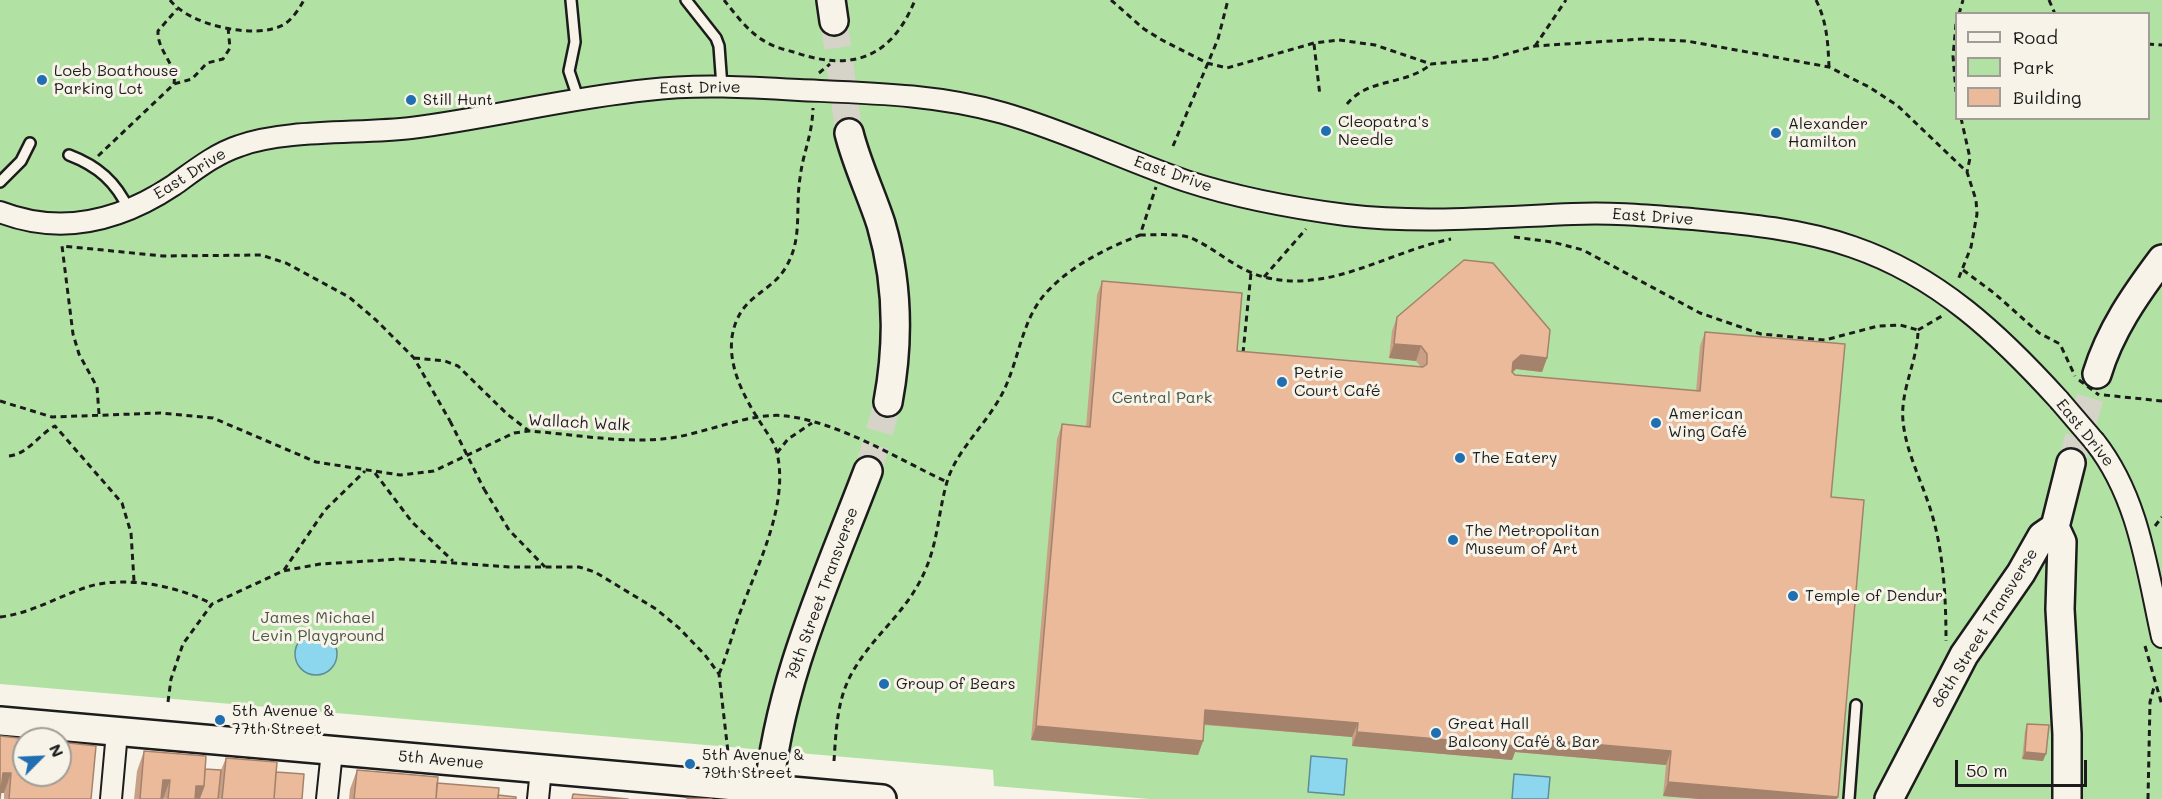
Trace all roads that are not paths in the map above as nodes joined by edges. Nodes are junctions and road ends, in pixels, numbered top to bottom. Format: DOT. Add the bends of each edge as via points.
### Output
graph roads {
  1 [pos="571,0"];
  2 [pos="686,0"];
  3 [pos="722,87"];
  4 [pos="578,99"];
  5 [pos="849,133"];
  6 [pos="30,143"];
  7 [pos="69,155"];
  8 [pos="0,182"];
  9 [pos="130,210"];
  10 [pos="0,212"];
  11 [pos="2162,259"];
  12 [pos="2092,383"];
  13 [pos="888,402"];
  14 [pos="2071,463"];
  15 [pos="868,471"];
  16 [pos="2055,527"];
  17 [pos="2153,637"];
  18 [pos="1856,705"];
  19 [pos="0,722"];
  20 [pos="117,732"];
  21 [pos="332,751"];
  22 [pos="541,769"];
  23 [pos="768,794"];
  24 [pos="111,799"];
  25 [pos="327,799"];
  26 [pos="538,799"];
  27 [pos="882,799"];
  28 [pos="1849,799"];
  29 [pos="1889,799"];
  30 [pos="2067,799"];
  1 -- 4 [label="lane" via="575,42 569,71"];
  2 -- 3 [label="lane" via="716,38"];
  3 -- 4 [label="street, East Drive" via="667,88"];
  3 -- 17 [label="street, East Drive, bridge" via="902,95 974,105 1044,126 1192,183 1318,211 1426,220 1628,214 1744,224 1829,240 1897,264 1951,298 1994,332 2059,400 2117,472 2132,509"];
  4 -- 9 [label="street, East Drive" via="407,128 246,143 213,158"];
  5 -- 13 [label="main road" via="881,225 891,273 896,342"];
  6 -- 8 [label="lane" via="21,161"];
  7 -- 9 [label="lane" via="90,163 113,183"];
  9 -- 10 [label="street, East Drive" via="89,222 58,225"];
  11 -- 12 [label="main road" via="2120,321"];
  14 -- 16 [label="main road, 86th Street Transverse"];
  15 -- 23 [label="main road, 79th Street Transverse" via="794,663 779,718"];
  16 -- 29 [label="main road, 86th Street Transverse" via="2042,536 1964,656"];
  16 -- 30 [label="main road, 86th Street Transverse" via="2062,542 2060,609"];
  18 -- 28 [label="lane"];
  19 -- 20 [label="main road, 5th Avenue"];
  20 -- 21 [label="main road, 5th Avenue"];
  20 -- 24 [label="street"];
  21 -- 22 [label="main road, 5th Avenue"];
  21 -- 25 [label="street"];
  22 -- 23 [label="main road, 5th Avenue"];
  22 -- 26 [label="street"];
  23 -- 27 [label="main road, 5th Avenue"];
}
